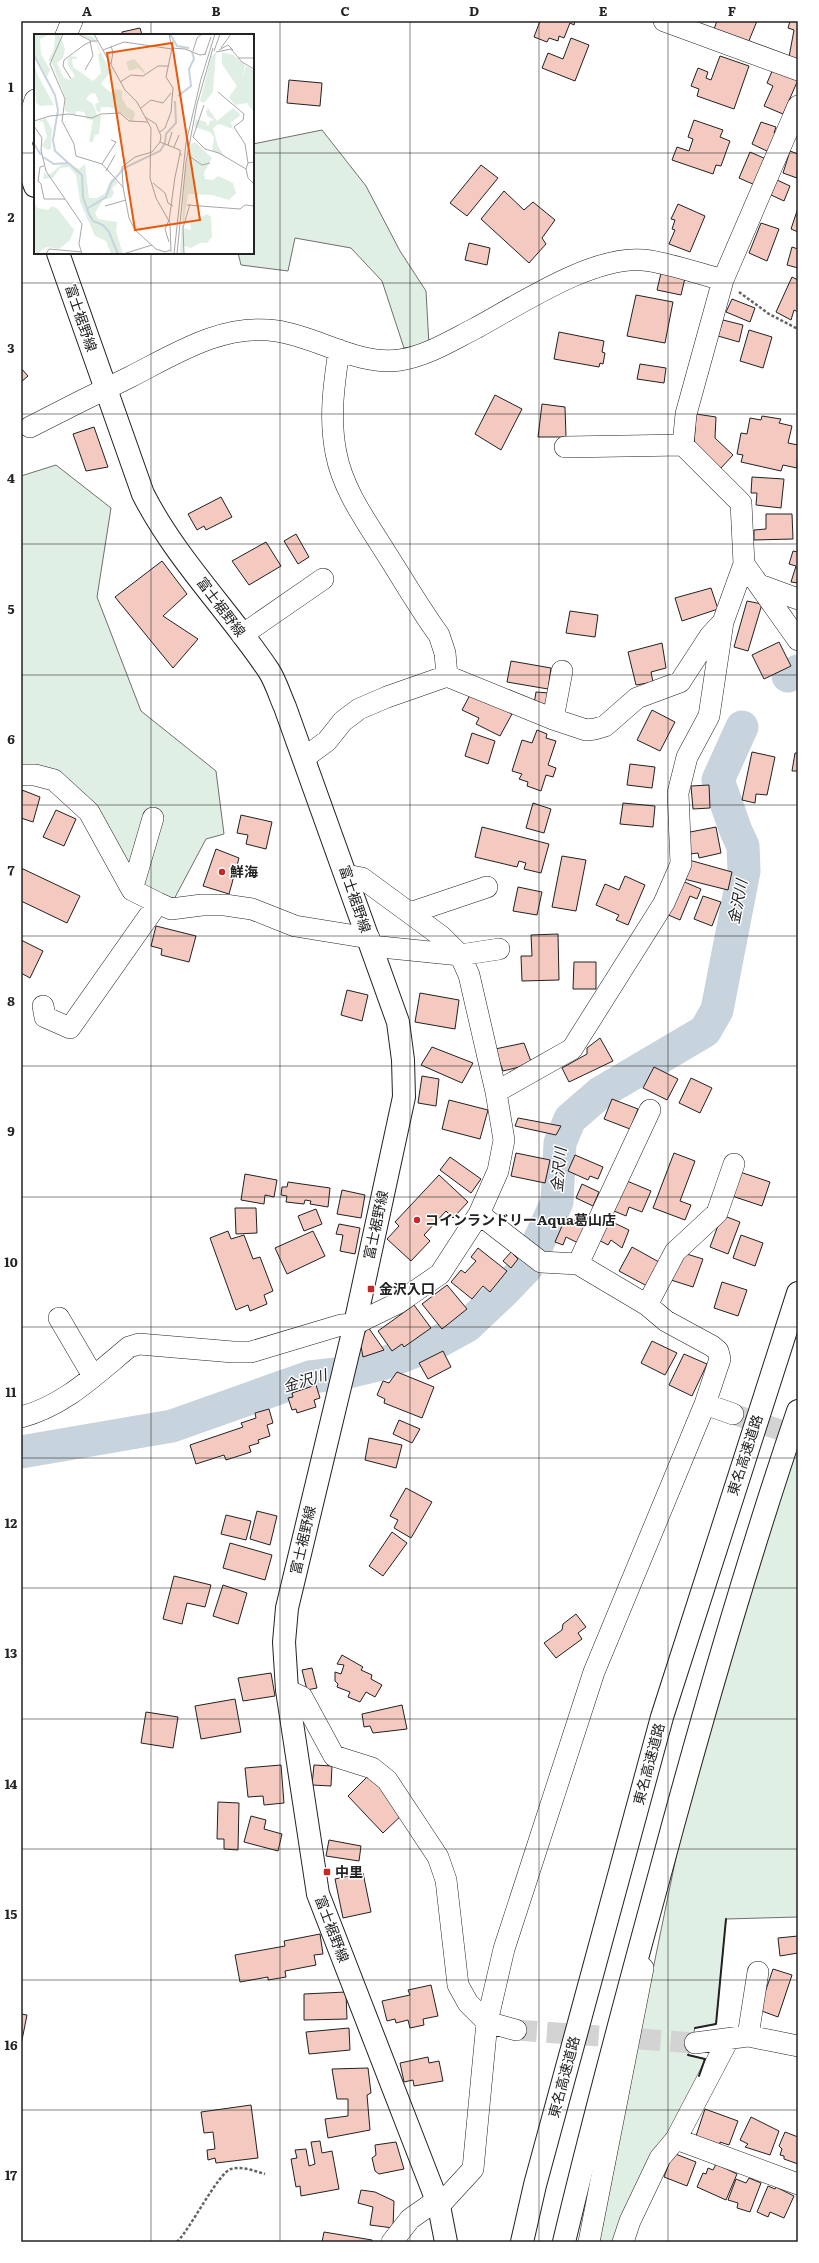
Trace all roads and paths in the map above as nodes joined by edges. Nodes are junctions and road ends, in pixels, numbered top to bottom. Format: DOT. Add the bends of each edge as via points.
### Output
graph roads {
  1 [pos="72,21"];
  2 [pos="664,21"];
  3 [pos="66,34"];
  4 [pos="798,70"];
  5 [pos="34,103"];
  6 [pos="798,106"];
  7 [pos="21,145"];
  8 [pos="34,183"];
  9 [pos="58,254"];
  10 [pos="723,280"];
  11 [pos="798,329"];
  12 [pos="339,350"];
  13 [pos="105,389"];
  14 [pos="30,427"];
  15 [pos="683,445"];
  16 [pos="565,447"];
  17 [pos="744,564"];
  18 [pos="323,579"];
  19 [pos="760,585"];
  20 [pos="798,599"];
  21 [pos="723,622"];
  22 [pos="242,635"];
  23 [pos="798,640"];
  24 [pos="562,671"];
  25 [pos="447,676"];
  26 [pos="553,719"];
  27 [pos="304,758"];
  28 [pos="21,775"];
  29 [pos="153,818"];
  30 [pos="346,875"];
  31 [pos="487,887"];
  32 [pos="132,890"];
  33 [pos="158,903"];
  34 [pos="410,913"];
  35 [pos="370,942"];
  36 [pos="499,949"];
  37 [pos="460,955"];
  38 [pos="43,1006"];
  39 [pos="496,1092"];
  40 [pos="650,1110"];
  41 [pos="734,1164"];
  42 [pos="479,1214"];
  43 [pos="578,1264"];
  44 [pos="798,1293"];
  45 [pos="647,1305"];
  46 [pos="59,1318"];
  47 [pos="355,1324"];
  48 [pos="93,1376"];
  49 [pos="705,1404"];
  50 [pos="798,1411"];
  51 [pos="733,1414"];
  52 [pos="21,1417"];
  53 [pos="287,1690"];
  54 [pos="659,1875"];
  55 [pos="758,1972"];
  56 [pos="487,2022"];
  57 [pos="516,2030"];
  58 [pos="738,2038"];
  59 [pos="695,2043"];
  60 [pos="798,2046"];
  61 [pos="676,2139"];
  62 [pos="265,2174"];
  63 [pos="798,2184"];
  64 [pos="438,2203"];
  65 [pos="177,2242"];
  66 [pos="392,2242"];
  67 [pos="446,2242"];
  68 [pos="522,2242"];
  69 [pos="564,2242"];
  70 [pos="589,2242"];
  71 [pos="623,2242"];
  1 -- 3 [label="street"];
  2 -- 4 [label="street"];
  5 -- 7 [label="street"];
  6 -- 10 [label="street"];
  7 -- 8 [label="main road"];
  9 -- 13 [label="main road, 富士裾野線"];
  10 -- 11 [label="path" via="769,314"];
  10 -- 12 [label="street" via="643,260 608,262 580,272 422,354 400,360 378,360"];
  10 -- 15 [label="street" via="686,414"];
  12 -- 13 [label="street" via="278,331 249,329 201,341"];
  12 -- 25 [label="street" via="332,416 336,454 342,476 358,508 439,635 445,653"];
  13 -- 14 [label="street"];
  13 -- 22 [label="main road, 富士裾野線" via="152,512"];
  15 -- 16 [label="street"];
  15 -- 17 [label="street" via="741,503"];
  17 -- 19 [label="street"];
  17 -- 21 [label="street"];
  18 -- 22 [label="street"];
  19 -- 20 [label="street"];
  19 -- 23 [label="street"];
  21 -- 26 [label="street" via="710,636 680,682 637,698 605,726 586,730"];
  21 -- 39 [label="street" via="709,716 687,757 678,794 681,864 664,903 572,1049"];
  22 -- 27 [label="main road, 富士裾野線" via="270,673"];
  24 -- 26 [label="street"];
  25 -- 26 [label="street"];
  25 -- 27 [label="street" via="359,709 343,721 328,741"];
  27 -- 30 [label="main road, 富士裾野線"];
  28 -- 32 [label="street" via="35,775 54,780 89,812"];
  29 -- 32 [label="street"];
  30 -- 34 [label="street" via="362,878"];
  30 -- 35 [label="main road, 富士裾野線"];
  31 -- 34 [label="street"];
  32 -- 33 [label="street"];
  33 -- 35 [label="street" via="171,909 202,905 252,909 295,926"];
  33 -- 38 [label="street" via="70,1028 45,1017"];
  34 -- 37 [label="street" via="441,936"];
  35 -- 37 [label="street"];
  35 -- 47 [label="main road, 富士裾野線" via="398,1022 404,1097"];
  36 -- 37 [label="street"];
  37 -- 39 [label="street" via="469,975"];
  39 -- 42 [label="street" via="504,1140 498,1171"];
  40 -- 43 [label="street"];
  41 -- 45 [label="street" via="718,1213 675,1252"];
  42 -- 43 [label="street" via="541,1262"];
  42 -- 47 [label="street" via="440,1274 398,1302"];
  43 -- 45 [label="street"];
  44 -- 68 [label="main road, 東名高速道路" via="662,1717"];
  45 -- 49 [label="street" via="666,1320 718,1351 720,1360"];
  46 -- 48 [label="street"];
  47 -- 48 [label="street" via="334,1327 251,1352 139,1344 129,1347"];
  47 -- 53 [label="main road, 富士裾野線" via="287,1608 284,1642"];
  48 -- 52 [label="street" via="68,1397 46,1409"];
  49 -- 51 [label="street"];
  49 -- 56 [label="street" via="594,1672 504,1950"];
  50 -- 54 [label="main road" via="762,1516"];
  53 -- 56 [label="street" via="302,1697 334,1756 372,1768 387,1780 438,1857 451,1907 458,1985 468,2003"];
  53 -- 64 [label="main road, 富士裾野線" via="318,1894"];
  54 -- 69 [label="main road" via="597,2103"];
  54 -- 70 [label="street" via="632,2032"];
  55 -- 58 [label="street"];
  56 -- 57 [label="street"];
  56 -- 64 [label="street" via="473,2169"];
  58 -- 59 [label="street"];
  58 -- 60 [label="street"];
  58 -- 61 [label="street"];
  61 -- 63 [label="street"];
  61 -- 71 [label="street" via="660,2158 630,2221"];
  62 -- 65 [label="path" via="241,2169 230,2170 222,2177 188,2230"];
  64 -- 66 [label="street" via="410,2219"];
  64 -- 67 [label="main road, 富士裾野線"];
}
